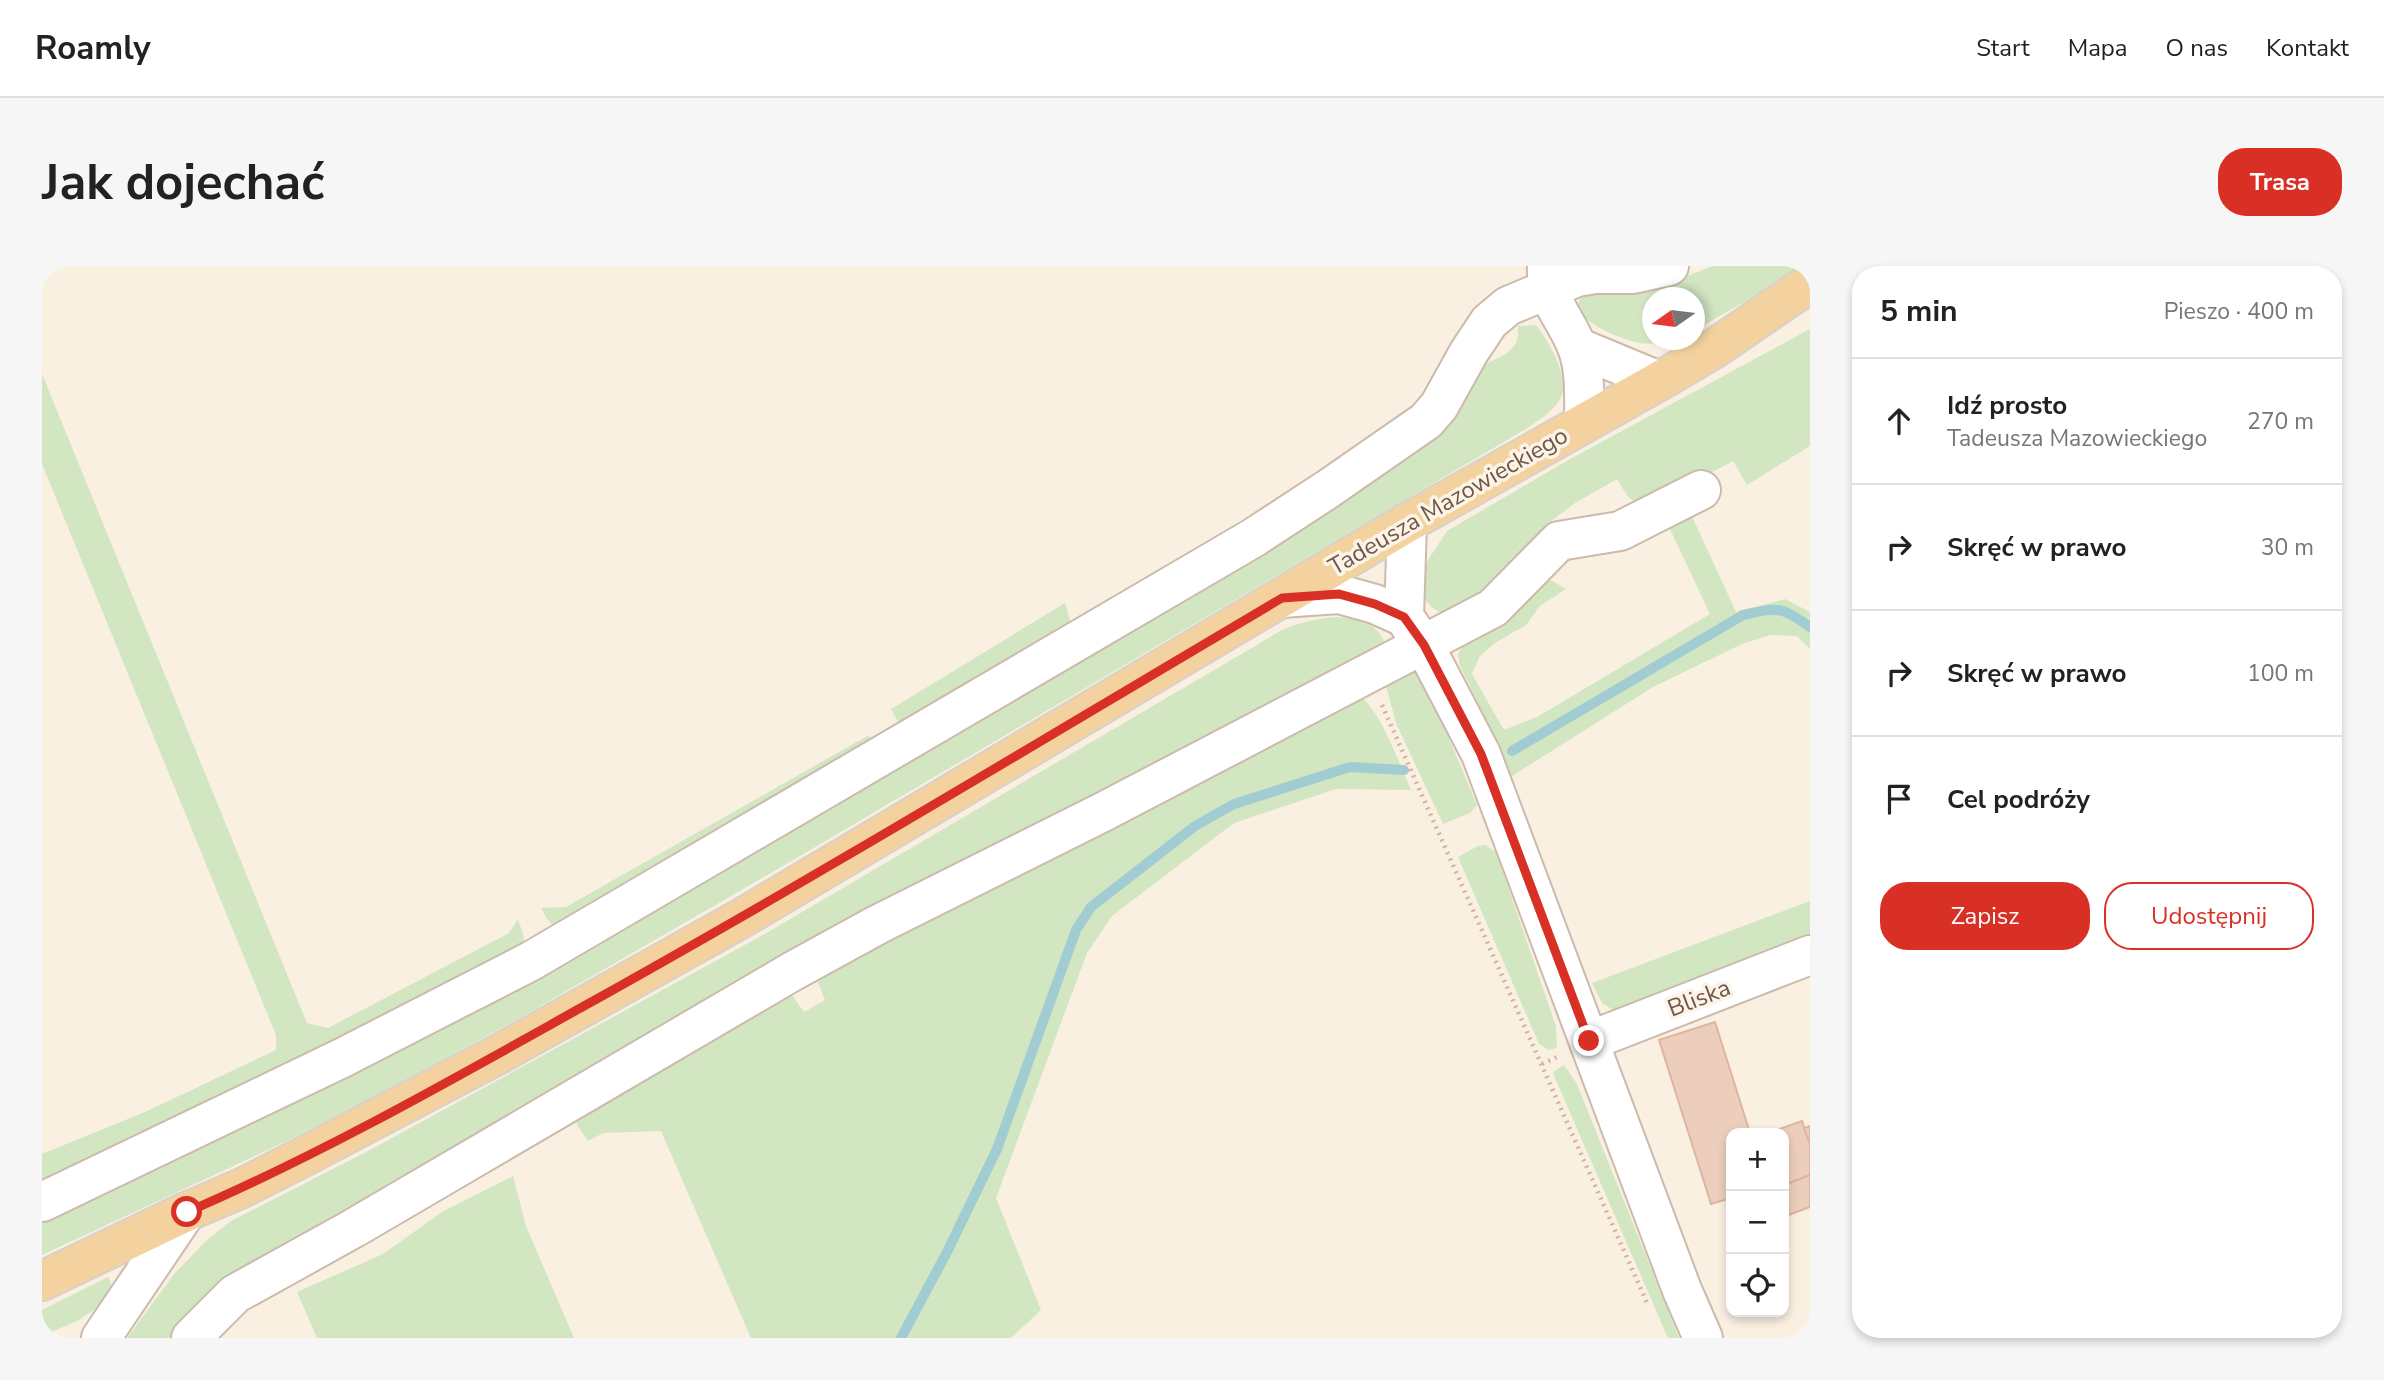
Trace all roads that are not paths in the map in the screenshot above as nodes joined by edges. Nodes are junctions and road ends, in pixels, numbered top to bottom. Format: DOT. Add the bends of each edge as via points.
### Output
graph roads {
  1 [pos="1669,266"];
  2 [pos="1548,277"];
  3 [pos="1810,283"];
  4 [pos="1810,308"];
  5 [pos="1577,347"];
  6 [pos="1715,348"];
  7 [pos="1659,382"];
  8 [pos="1584,423"];
  9 [pos="1701,490"];
  10 [pos="1407,523"];
  11 [pos="1282,598"];
  12 [pos="1414,631"];
  13 [pos="1810,955"];
  14 [pos="1589,1041"];
  15 [pos="42,1202"];
  16 [pos="187,1212"];
  17 [pos="42,1281"];
  18 [pos="101,1338"];
  19 [pos="191,1338"];
  20 [pos="1703,1338"];
  1 -- 2 [label="street" via="1633,274"];
  2 -- 5 [label="street" via="1552,302"];
  2 -- 15 [label="street" via="1489,322 1426,421 1253,538 531,961"];
  3 -- 6 [label="main road, Tadeusza Mazowieckiego"];
  4 -- 6 [label="main road, Tadeusza Mazowieckiego"];
  5 -- 7 [label="street"];
  5 -- 8 [label="street" via="1585,387"];
  6 -- 7 [label="main road, Tadeusza Mazowieckiego"];
  7 -- 8 [label="main road, Tadeusza Mazowieckiego"];
  8 -- 10 [label="main road, Tadeusza Mazowieckiego"];
  9 -- 12 [label="street" via="1620,531 1559,541 1493,608"];
  10 -- 11 [label="main road, Tadeusza Mazowieckiego"];
  10 -- 12 [label="street"];
  11 -- 12 [label="street" via="1339,594 1375,604"];
  11 -- 16 [label="main road, Tadeusza Mazowieckiego" via="730,925 402,1105"];
  12 -- 14 [label="street" via="1481,754"];
  12 -- 19 [label="street" via="1369,674 793,971 235,1294"];
  13 -- 14 [label="street, Bliska"];
  14 -- 20 [label="street"];
  16 -- 17 [label="main road, Tadeusza Mazowieckiego"];
  16 -- 18 [label="street"];
}
